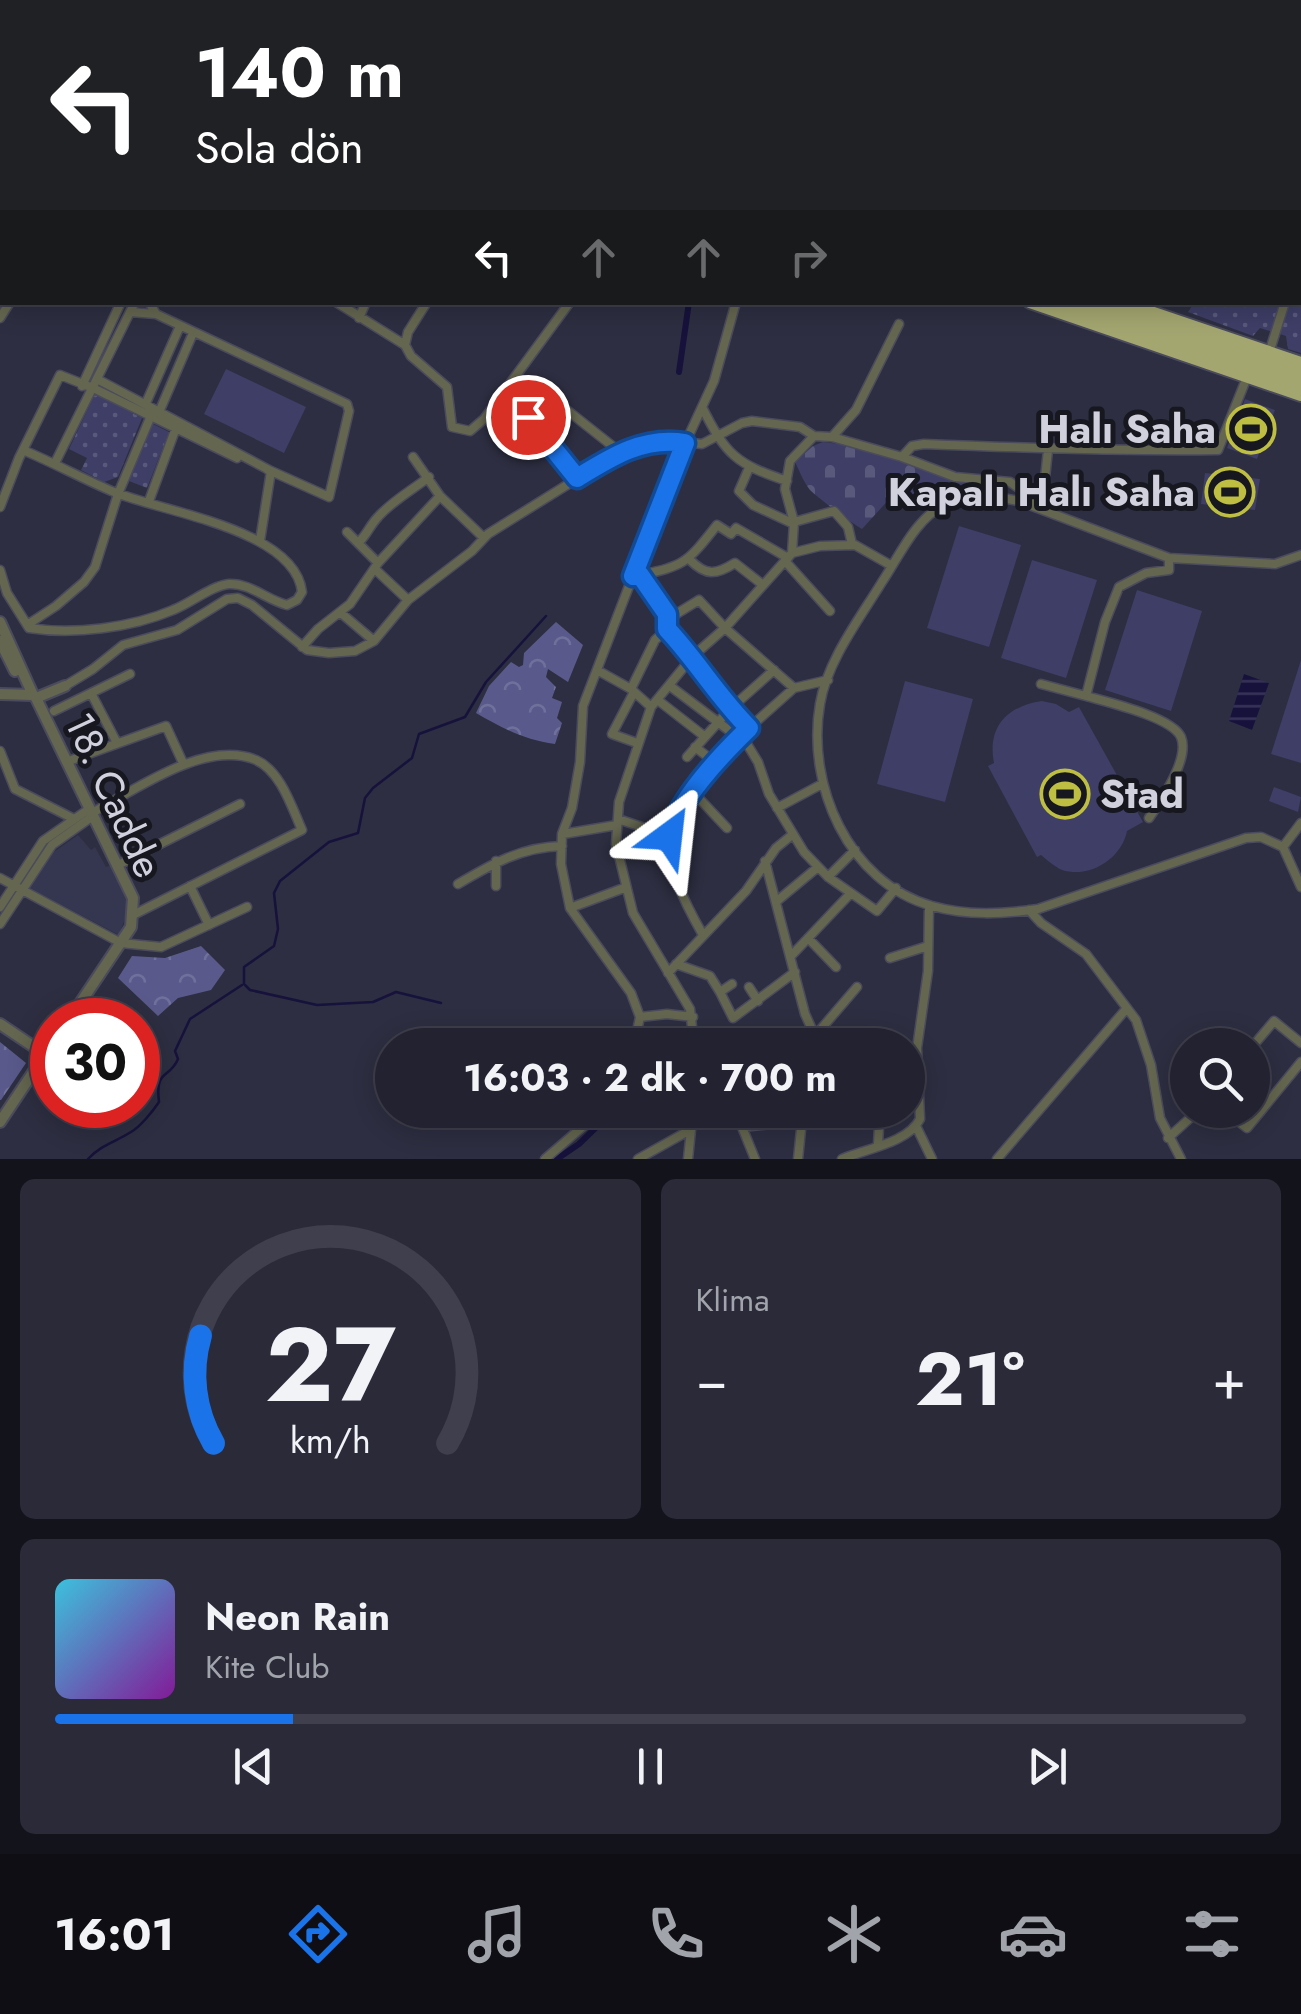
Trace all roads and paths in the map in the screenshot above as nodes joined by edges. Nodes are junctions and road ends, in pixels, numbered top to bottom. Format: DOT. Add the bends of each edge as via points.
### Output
graph roads {
  1 [pos="120,305"];
  2 [pos="134,305"];
  3 [pos="151,305"];
  4 [pos="340,305"];
  5 [pos="365,305"];
  6 [pos="426,305"];
  7 [pos="568,305"];
  8 [pos="735,305"];
  9 [pos="1039,305"];
  10 [pos="1067,305"];
  11 [pos="1100,305"];
  12 [pos="1130,305"];
  13 [pos="1284,305"];
  14 [pos="130,312"];
  15 [pos="156,314"];
  16 [pos="359,318"];
  17 [pos="899,324"];
  18 [pos="180,326"];
  19 [pos="194,333"];
  20 [pos="404,345"];
  21 [pos="1269,352"];
  22 [pos="95,357"];
  23 [pos="106,362"];
  24 [pos="1301,364"];
  25 [pos="1301,374"];
  26 [pos="1247,378"];
  27 [pos="95,383"];
  28 [pos="534,384"];
  29 [pos="1301,385"];
  30 [pos="82,386"];
  31 [pos="1301,395"];
  32 [pos="702,407"];
  33 [pos="153,410"];
  34 [pos="528,417"];
  35 [pos="177,425"];
  36 [pos="814,436"];
  37 [pos="832,437"];
  38 [pos="717,438"];
  39 [pos="685,443"];
  40 [pos="23,450"];
  41 [pos="1048,450"];
  42 [pos="620,452"];
  43 [pos="902,456"];
  44 [pos="412,457"];
  45 [pos="55,464"];
  46 [pos="749,468"];
  47 [pos="271,472"];
  48 [pos="430,477"];
  49 [pos="577,478"];
  50 [pos="786,482"];
  51 [pos="118,494"];
  52 [pos="440,496"];
  53 [pos="148,501"];
  54 [pos="1035,503"];
  55 [pos="0,507"];
  56 [pos="794,523"];
  57 [pos="347,532"];
  58 [pos="484,538"];
  59 [pos="260,541"];
  60 [pos="358,543"];
  61 [pos="852,544"];
  62 [pos="1301,554"];
  63 [pos="789,557"];
  64 [pos="1170,558"];
  65 [pos="690,560"];
  66 [pos="1285,562"];
  67 [pos="1301,564"];
  68 [pos="377,566"];
  69 [pos="892,566"];
  70 [pos="0,570"];
  71 [pos="636,576"];
  72 [pos="763,584"];
  73 [pos="408,600"];
  74 [pos="830,612"];
  75 [pos="341,613"];
  76 [pos="0,622"];
  77 [pos="668,624"];
  78 [pos="27,625"];
  79 [pos="725,628"];
  80 [pos="0,640"];
  81 [pos="374,642"];
  82 [pos="302,647"];
  83 [pos="693,656"];
  84 [pos="597,670"];
  85 [pos="774,670"];
  86 [pos="130,674"];
  87 [pos="828,680"];
  88 [pos="1042,684"];
  89 [pos="65,686"];
  90 [pos="670,686"];
  91 [pos="794,688"];
  92 [pos="633,690"];
  93 [pos="91,693"];
  94 [pos="0,694"];
  95 [pos="31,696"];
  96 [pos="1086,696"];
  97 [pos="655,704"];
  98 [pos="730,709"];
  99 [pos="54,712"];
  100 [pos="717,722"];
  101 [pos="749,728"];
  102 [pos="704,736"];
  103 [pos="739,738"];
  104 [pos="637,743"];
  105 [pos="117,744"];
  106 [pos="695,748"];
  107 [pos="0,752"];
  108 [pos="687,756"];
  109 [pos="66,762"];
  110 [pos="716,762"];
  111 [pos="183,763"];
  112 [pos="822,784"];
  113 [pos="694,792"];
  114 [pos="240,804"];
  115 [pos="777,808"];
  116 [pos="92,813"];
  117 [pos="1149,818"];
  118 [pos="74,819"];
  119 [pos="618,822"];
  120 [pos="1301,824"];
  121 [pos="727,828"];
  122 [pos="562,834"];
  123 [pos="792,835"];
  124 [pos="669,836"];
  125 [pos="562,846"];
  126 [pos="1283,846"];
  127 [pos="855,850"];
  128 [pos="496,861"];
  129 [pos="765,861"];
  130 [pos="118,865"];
  131 [pos="818,866"];
  132 [pos="828,877"];
  133 [pos="0,878"];
  134 [pos="458,884"];
  135 [pos="190,886"];
  136 [pos="496,886"];
  137 [pos="18,887"];
  138 [pos="624,888"];
  139 [pos="896,888"];
  140 [pos="1301,888"];
  141 [pos="850,894"];
  142 [pos="776,901"];
  143 [pos="929,905"];
  144 [pos="0,907"];
  145 [pos="247,907"];
  146 [pos="570,908"];
  147 [pos="1029,910"];
  148 [pos="133,915"];
  149 [pos="0,924"];
  150 [pos="209,925"];
  151 [pos="703,936"];
  152 [pos="808,938"];
  153 [pos="121,943"];
  154 [pos="928,946"];
  155 [pos="791,956"];
  156 [pos="890,958"];
  157 [pos="676,964"];
  158 [pos="836,966"];
  159 [pos="795,972"];
  160 [pos="668,973"];
  161 [pos="732,984"];
  162 [pos="748,987"];
  163 [pos="857,987"];
  164 [pos="720,992"];
  165 [pos="84,998"];
  166 [pos="758,1001"];
  167 [pos="1127,1008"];
  168 [pos="640,1017"];
  169 [pos="693,1017"];
  170 [pos="0,1024"];
  171 [pos="638,1028"];
  172 [pos="693,1028"];
  173 [pos="811,1028"];
  174 [pos="824,1028"];
  175 [pos="920,1028"];
  176 [pos="1268,1028"];
  177 [pos="30,1040"];
  178 [pos="1301,1044"];
  179 [pos="1301,1062"];
  180 [pos="30,1078"];
  181 [pos="1270,1100"];
  182 [pos="0,1122"];
  183 [pos="581,1128"];
  184 [pos="742,1128"];
  185 [pos="801,1128"];
  186 [pos="879,1128"];
  187 [pos="912,1128"];
  188 [pos="917,1128"];
  189 [pos="1179,1128"];
  190 [pos="690,1130"];
  191 [pos="1168,1138"];
  192 [pos="878,1144"];
  193 [pos="867,1154"];
  194 [pos="545,1159"];
  195 [pos="638,1159"];
  196 [pos="688,1159"];
  197 [pos="754,1159"];
  198 [pos="798,1159"];
  199 [pos="842,1159"];
  200 [pos="932,1159"];
  201 [pos="996,1159"];
  202 [pos="1181,1159"];
  1 -- 22 [label="street"];
  2 -- 14 [label="street"];
  3 -- 15 [label="street"];
  4 -- 16 [label="street"];
  5 -- 16 [label="street"];
  6 -- 20 [label="street"];
  7 -- 20 [label="street" via="470,431 452,426 448,387"];
  8 -- 32 [label="street"];
  9 -- 26 [label="highway"];
  10 -- 29 [label="highway"];
  11 -- 25 [label="highway"];
  12 -- 21 [label="highway"];
  13 -- 21 [label="street"];
  14 -- 15 [label="street"];
  14 -- 23 [label="street"];
  15 -- 18 [label="street"];
  16 -- 20 [label="street"];
  17 -- 37 [label="street" via="856,410"];
  18 -- 19 [label="street"];
  18 -- 33 [label="street"];
  19 -- 33 [label="street"];
  19 -- 47 [label="street" via="346,404 328,497"];
  21 -- 24 [label="highway"];
  22 -- 23 [label="street"];
  22 -- 30 [label="street"];
  23 -- 27 [label="street"];
  26 -- 31 [label="highway"];
  26 -- 41 [label="street" via="1218,450"];
  27 -- 30 [label="street"];
  27 -- 33 [label="street"];
  27 -- 33 [label="street"];
  27 -- 45 [label="street"];
  28 -- 42 [label="street"];
  30 -- 40 [label="street" via="60,375"];
  32 -- 38 [label="street"];
  32 -- 39 [label="street"];
  33 -- 35 [label="street"];
  33 -- 51 [label="street"];
  34 -- 49 [label="street"];
  35 -- 47 [label="street"];
  35 -- 53 [label="street"];
  36 -- 37 [label="street"];
  36 -- 38 [label="street" via="800,427 752,421"];
  36 -- 50 [label="street" via="790,461"];
  37 -- 43 [label="street"];
  38 -- 39 [label="street"];
  38 -- 46 [label="street"];
  39 -- 42 [label="street"];
  39 -- 71 [label="street"];
  40 -- 45 [label="street"];
  40 -- 55 [label="street"];
  41 -- 43 [label="street" via="924,444"];
  41 -- 54 [label="street"];
  42 -- 49 [label="street"];
  43 -- 54 [label="street" via="956,477 1010,482"];
  44 -- 48 [label="street"];
  45 -- 51 [label="street"];
  46 -- 50 [label="street"];
  46 -- 56 [label="street" via="739,491 753,505"];
  47 -- 59 [label="street"];
  48 -- 52 [label="street"];
  48 -- 60 [label="street" via="393,503"];
  49 -- 58 [label="street"];
  50 -- 56 [label="street"];
  51 -- 53 [label="street"];
  51 -- 78 [label="street" via="95,567"];
  52 -- 58 [label="street"];
  52 -- 68 [label="street"];
  53 -- 59 [label="street"];
  54 -- 64 [label="street"];
  54 -- 69 [label="street" via="995,496 944,506 912,534"];
  56 -- 61 [label="street" via="834,511 848,526"];
  56 -- 63 [label="street"];
  57 -- 60 [label="street"];
  58 -- 73 [label="street"];
  59 -- 78 [label="street" via="298,577 297,600 286,605 234,584 126,623 53,632"];
  60 -- 68 [label="street"];
  61 -- 63 [label="street"];
  61 -- 69 [label="street"];
  62 -- 66 [label="street"];
  63 -- 65 [label="street" via="717,525"];
  63 -- 72 [label="street"];
  63 -- 74 [label="street"];
  64 -- 66 [label="street"];
  64 -- 96 [label="street" via="1169,570 1119,587"];
  65 -- 71 [label="street"];
  65 -- 72 [label="street" via="711,574 735,564"];
  66 -- 67 [label="street"];
  68 -- 73 [label="street"];
  68 -- 75 [label="street"];
  69 -- 87 [label="street"];
  70 -- 78 [label="street"];
  71 -- 77 [label="street"];
  71 -- 84 [label="street"];
  72 -- 79 [label="street"];
  73 -- 81 [label="street"];
  75 -- 81 [label="street"];
  75 -- 82 [label="street"];
  76 -- 95 [label="street, 18. Cadde"];
  77 -- 79 [label="street" via="699,600"];
  77 -- 83 [label="street"];
  77 -- 92 [label="street" via="648,650"];
  79 -- 83 [label="street"];
  79 -- 85 [label="street"];
  80 -- 95 [label="street, 18. Cadde"];
  81 -- 82 [label="street" via="345,653"];
  82 -- 89 [label="street" via="252,605 227,599 177,630 123,644"];
  83 -- 90 [label="street"];
  83 -- 98 [label="street"];
  84 -- 92 [label="street"];
  84 -- 122 [label="street" via="583,706 580,762"];
  85 -- 91 [label="street"];
  85 -- 98 [label="street"];
  86 -- 93 [label="street"];
  87 -- 91 [label="street"];
  87 -- 112 [label="street" via="817,737"];
  88 -- 96 [label="street"];
  89 -- 95 [label="street"];
  90 -- 97 [label="street"];
  90 -- 100 [label="street"];
  91 -- 101 [label="street"];
  92 -- 97 [label="street"];
  92 -- 104 [label="street" via="612,734"];
  93 -- 99 [label="street"];
  93 -- 105 [label="street"];
  94 -- 95 [label="street"];
  95 -- 109 [label="street, 18. Cadde"];
  96 -- 117 [label="street" via="1170,725 1181,737 1170,790"];
  97 -- 102 [label="street"];
  97 -- 104 [label="street"];
  98 -- 100 [label="street"];
  98 -- 101 [label="street"];
  100 -- 102 [label="street"];
  100 -- 103 [label="street"];
  101 -- 103 [label="street"];
  102 -- 106 [label="street"];
  103 -- 110 [label="street"];
  103 -- 115 [label="street" via="758,762"];
  104 -- 119 [label="street"];
  105 -- 109 [label="street"];
  105 -- 111 [label="street" via="166,726"];
  106 -- 108 [label="street"];
  106 -- 110 [label="street"];
  107 -- 118 [label="street" via="14,789"];
  109 -- 116 [label="street, 18. Cadde"];
  110 -- 113 [label="street"];
  111 -- 116 [label="street"];
  111 -- 135 [label="street" via="227,756 258,760 282,786 302,830"];
  112 -- 115 [label="street"];
  112 -- 127 [label="street"];
  113 -- 121 [label="street"];
  113 -- 124 [label="street"];
  114 -- 130 [label="street"];
  115 -- 123 [label="street"];
  116 -- 118 [label="street"];
  116 -- 130 [label="street, 18. Cadde"];
  116 -- 137 [label="street" via="52,845"];
  118 -- 137 [label="street" via="43,841"];
  119 -- 122 [label="street"];
  119 -- 124 [label="street"];
  119 -- 138 [label="street"];
  120 -- 126 [label="street"];
  122 -- 125 [label="street"];
  123 -- 129 [label="street"];
  123 -- 131 [label="street"];
  124 -- 151 [label="street" via="672,861"];
  125 -- 128 [label="street"];
  125 -- 146 [label="street"];
  126 -- 140 [label="street"];
  126 -- 147 [label="street" via="1246,838"];
  127 -- 132 [label="street"];
  127 -- 139 [label="street"];
  128 -- 134 [label="street"];
  128 -- 136 [label="street"];
  129 -- 142 [label="street"];
  129 -- 151 [label="street" via="746,892"];
  130 -- 148 [label="street, 18. Cadde"];
  131 -- 132 [label="street"];
  131 -- 142 [label="street"];
  132 -- 141 [label="street"];
  133 -- 137 [label="street"];
  135 -- 148 [label="street"];
  135 -- 150 [label="street"];
  137 -- 144 [label="street"];
  137 -- 149 [label="street"];
  137 -- 153 [label="street"];
  138 -- 146 [label="street"];
  138 -- 160 [label="street"];
  139 -- 141 [label="street" via="877,911"];
  139 -- 143 [label="street"];
  141 -- 152 [label="street"];
  142 -- 155 [label="street"];
  143 -- 147 [label="street" via="1002,914"];
  143 -- 154 [label="street"];
  145 -- 150 [label="street"];
  146 -- 168 [label="street" via="631,993"];
  147 -- 167 [label="street" via="1086,954"];
  148 -- 153 [label="street, 18. Cadde"];
  150 -- 153 [label="street" via="161,947"];
  151 -- 157 [label="street"];
  152 -- 155 [label="street"];
  152 -- 158 [label="street"];
  153 -- 165 [label="street, 18. Cadde"];
  154 -- 156 [label="street"];
  154 -- 175 [label="street"];
  155 -- 159 [label="street"];
  157 -- 160 [label="street"];
  157 -- 164 [label="street" via="710,976"];
  159 -- 166 [label="street"];
  159 -- 173 [label="street"];
  160 -- 169 [label="street"];
  161 -- 164 [label="street"];
  162 -- 166 [label="street"];
  163 -- 174 [label="street"];
  164 -- 166 [label="street" via="733,1018"];
  167 -- 191 [label="street" via="1145,1040"];
  167 -- 201 [label="street"];
  168 -- 169 [label="street"];
  168 -- 171 [label="street"];
  169 -- 172 [label="street"];
  170 -- 177 [label="street"];
  176 -- 178 [label="street" via="1274,1021"];
  179 -- 181 [label="street"];
  180 -- 182 [label="street"];
  183 -- 194 [label="street"];
  184 -- 197 [label="street"];
  185 -- 198 [label="street"];
  186 -- 192 [label="street"];
  187 -- 192 [label="street"];
  188 -- 200 [label="street"];
  189 -- 191 [label="street"];
  190 -- 195 [label="street"];
  190 -- 196 [label="street"];
  191 -- 202 [label="street"];
  192 -- 193 [label="street"];
  193 -- 199 [label="street"];
}
